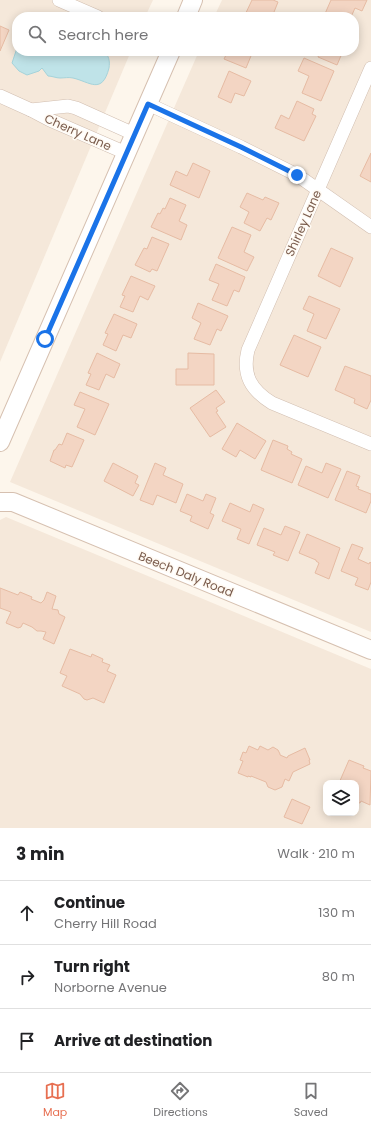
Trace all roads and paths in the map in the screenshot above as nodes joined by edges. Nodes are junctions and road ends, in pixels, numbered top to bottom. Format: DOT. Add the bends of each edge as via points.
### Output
graph roads {
  1 [pos="59,0"];
  2 [pos="193,0"];
  3 [pos="87,12"];
  4 [pos="188,12"];
  5 [pos="169,56"];
  6 [pos="371,68"];
  7 [pos="0,96"];
  8 [pos="148,104"];
  9 [pos="31,110"];
  10 [pos="134,134"];
  11 [pos="126,153"];
  12 [pos="318,190"];
  13 [pos="371,227"];
  14 [pos="0,442"];
  15 [pos="371,444"];
  16 [pos="0,502"];
  17 [pos="371,650"];
  1 -- 3 [label="street"];
  2 -- 4 [label="main road"];
  5 -- 8 [label="main road"];
  6 -- 12 [label="street, Shirley Lane"];
  7 -- 9 [label="street, Cherry Lane"];
  8 -- 10 [label="main road"];
  8 -- 12 [label="street" via="297,175"];
  9 -- 10 [label="street, Cherry Lane" via="72,107"];
  9 -- 11 [label="street, Cherry Lane"];
  10 -- 11 [label="main road"];
  11 -- 14 [label="main road"];
  12 -- 13 [label="street"];
  12 -- 15 [label="street, Shirley Lane" via="248,350 246,368 249,380 260,396"];
  16 -- 17 [label="main road, Beech Daly Road" via="13,502"];
}
